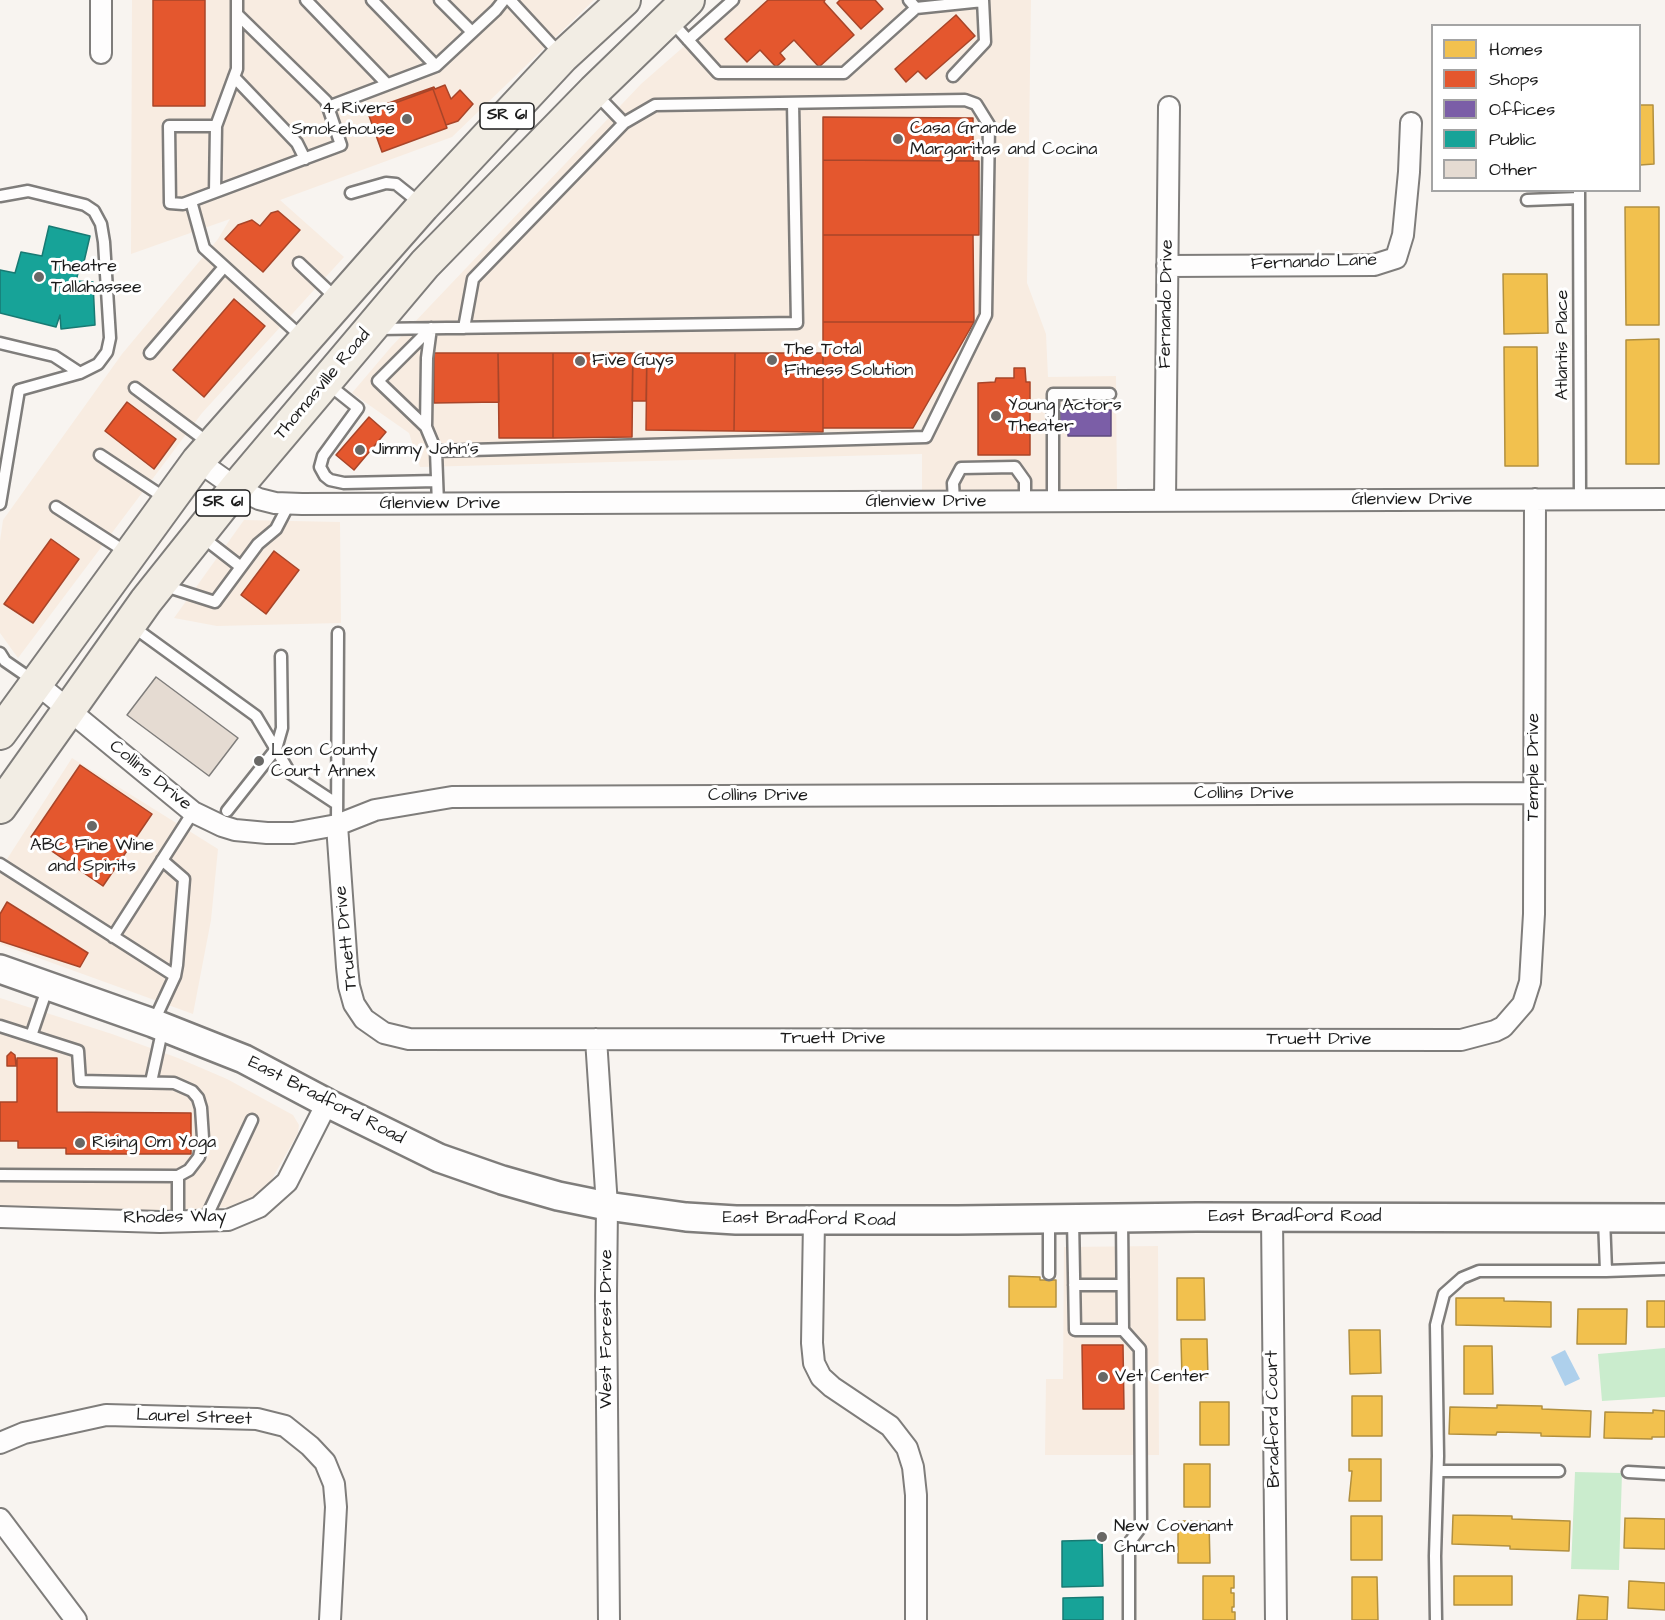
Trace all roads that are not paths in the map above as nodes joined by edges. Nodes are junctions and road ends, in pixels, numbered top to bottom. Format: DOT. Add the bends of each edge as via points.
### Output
graph roads {
  1 [pos="101,0"];
  2 [pos="237,0"];
  3 [pos="306,0"];
  4 [pos="372,0"];
  5 [pos="440,0"];
  6 [pos="504,0"];
  7 [pos="510,0"];
  8 [pos="624,0"];
  9 [pos="733,0"];
  10 [pos="983,0"];
  11 [pos="912,4"];
  12 [pos="237,14"];
  13 [pos="682,20"];
  14 [pos="472,32"];
  15 [pos="101,53"];
  16 [pos="562,57"];
  17 [pos="436,66"];
  18 [pos="953,76"];
  19 [pos="234,77"];
  20 [pos="387,84"];
  21 [pos="594,91"];
  22 [pos="793,103"];
  23 [pos="328,106"];
  24 [pos="1169,107"];
  25 [pos="624,123"];
  26 [pos="1411,123"];
  27 [pos="216,126"];
  28 [pos="305,159"];
  29 [pos="215,192"];
  30 [pos="351,193"];
  31 [pos="1579,194"];
  32 [pos="0,196"];
  33 [pos="1527,200"];
  34 [pos="191,201"];
  35 [pos="423,206"];
  36 [pos="298,263"];
  37 [pos="1167,266"];
  38 [pos="224,267"];
  39 [pos="339,301"];
  40 [pos="431,328"];
  41 [pos="464,328"];
  42 [pos="370,329"];
  43 [pos="304,340"];
  44 [pos="0,343"];
  45 [pos="150,352"];
  46 [pos="80,373"];
  47 [pos="326,382"];
  48 [pos="135,388"];
  49 [pos="1110,394"];
  50 [pos="426,427"];
  51 [pos="436,451"];
  52 [pos="205,453"];
  53 [pos="100,455"];
  54 [pos="437,481"];
  55 [pos="236,488"];
  56 [pos="1535,499"];
  57 [pos="1580,499"];
  58 [pos="1665,499"];
  59 [pos="169,501"];
  60 [pos="954,501"];
  61 [pos="1025,501"];
  62 [pos="1053,501"];
  63 [pos="1166,501"];
  64 [pos="0,504"];
  65 [pos="289,504"];
  66 [pos="438,504"];
  67 [pos="56,507"];
  68 [pos="198,535"];
  69 [pos="130,555"];
  70 [pos="241,567"];
  71 [pos="159,584"];
  72 [pos="129,624"];
  73 [pos="338,633"];
  74 [pos="0,653"];
  75 [pos="281,656"];
  76 [pos="36,683"];
  77 [pos="69,709"];
  78 [pos="0,733"];
  79 [pos="276,749"];
  80 [pos="1534,793"];
  81 [pos="337,804"];
  82 [pos="0,807"];
  83 [pos="228,811"];
  84 [pos="193,812"];
  85 [pos="337,825"];
  86 [pos="162,860"];
  87 [pos="0,864"];
  88 [pos="113,936"];
  89 [pos="0,969"];
  90 [pos="175,976"];
  91 [pos="48,986"];
  92 [pos="158,1024"];
  93 [pos="0,1026"];
  94 [pos="1503,1027"];
  95 [pos="31,1036"];
  96 [pos="596,1039"];
  97 [pos="151,1082"];
  98 [pos="327,1103"];
  99 [pos="252,1120"];
  100 [pos="0,1174"];
  101 [pos="178,1176"];
  102 [pos="607,1206"];
  103 [pos="0,1217"];
  104 [pos="1272,1217"];
  105 [pos="1122,1218"];
  106 [pos="1604,1218"];
  107 [pos="1665,1218"];
  108 [pos="1061,1219"];
  109 [pos="205,1220"];
  110 [pos="178,1221"];
  111 [pos="814,1221"];
  112 [pos="1665,1269"];
  113 [pos="1606,1271"];
  114 [pos="1049,1274"];
  115 [pos="1074,1285"];
  116 [pos="1122,1285"];
  117 [pos="1123,1330"];
  118 [pos="0,1443"];
  119 [pos="1438,1471"];
  120 [pos="1559,1472"];
  121 [pos="1628,1472"];
  122 [pos="1665,1474"];
  123 [pos="0,1519"];
  124 [pos="76,1620"];
  125 [pos="330,1620"];
  126 [pos="609,1620"];
  127 [pos="916,1620"];
  128 [pos="1130,1620"];
  129 [pos="1276,1620"];
  130 [pos="1436,1620"];
  1 -- 15 [label="street"];
  2 -- 12 [label="lane"];
  3 -- 20 [label="lane"];
  4 -- 17 [label="lane"];
  5 -- 14 [label="lane"];
  6 -- 14 [label="lane"];
  7 -- 16 [label="lane"];
  8 -- 16 [label="main road, SR 61"];
  9 -- 13 [label="lane"];
  10 -- 11 [label="lane"];
  10 -- 18 [label="lane" via="985,42"];
  11 -- 13 [label="lane" via="844,73 718,73"];
  12 -- 19 [label="lane"];
  12 -- 23 [label="lane"];
  13 -- 21 [label="main road, Thomasville Road / SR 61"];
  14 -- 17 [label="lane"];
  16 -- 21 [label="main road"];
  16 -- 35 [label="main road, SR 61"];
  17 -- 20 [label="lane"];
  19 -- 27 [label="lane"];
  19 -- 28 [label="lane" via="297,143"];
  20 -- 23 [label="lane"];
  21 -- 25 [label="lane"];
  21 -- 42 [label="main road, Thomasville Road / SR 61" via="425,264"];
  22 -- 25 [label="lane" via="655,105"];
  22 -- 41 [label="lane" via="797,322"];
  22 -- 51 [label="lane" via="965,100 976,104 989,125 986,315 926,437"];
  23 -- 28 [label="lane" via="341,145"];
  24 -- 37 [label="street, Fernando Drive"];
  25 -- 41 [label="lane" via="473,279"];
  26 -- 37 [label="street, Fernando Lane" via="1403,235 1396,258 1374,265"];
  27 -- 29 [label="lane"];
  27 -- 34 [label="lane" via="170,126 170,204"];
  28 -- 29 [label="lane"];
  29 -- 34 [label="lane"];
  30 -- 35 [label="lane" via="396,184"];
  31 -- 33 [label="lane"];
  31 -- 57 [label="lane, Atlantis Place"];
  32 -- 46 [label="lane" via="28,191 86,205 101,224 110,338 107,352 98,364"];
  34 -- 38 [label="lane" via="204,248"];
  35 -- 39 [label="main road, SR 61"];
  36 -- 39 [label="lane"];
  37 -- 63 [label="street, Fernando Drive"];
  38 -- 43 [label="lane"];
  38 -- 45 [label="lane"];
  39 -- 42 [label="main road"];
  39 -- 43 [label="main road, SR 61"];
  40 -- 41 [label="lane"];
  40 -- 42 [label="lane"];
  40 -- 50 [label="lane"];
  40 -- 50 [label="lane" via="378,381"];
  42 -- 47 [label="main road, Thomasville Road / SR 61"];
  43 -- 52 [label="main road, SR 61"];
  44 -- 46 [label="lane" via="54,356"];
  46 -- 64 [label="lane" via="19,390"];
  47 -- 54 [label="lane" via="358,408 323,456 320,466 325,476 344,483"];
  47 -- 55 [label="main road, Thomasville Road / SR 61"];
  48 -- 52 [label="lane"];
  49 -- 62 [label="lane" via="1053,394"];
  50 -- 51 [label="lane"];
  51 -- 54 [label="lane"];
  52 -- 55 [label="street, Glenview Drive"];
  52 -- 59 [label="main road, SR 61"];
  53 -- 59 [label="lane"];
  54 -- 66 [label="lane"];
  55 -- 65 [label="street, Glenview Drive" via="259,499"];
  55 -- 68 [label="main road, Thomasville Road / SR 61"];
  56 -- 57 [label="street, Glenview Drive"];
  56 -- 63 [label="street, Glenview Drive"];
  56 -- 80 [label="street, Temple Drive"];
  57 -- 58 [label="street, Glenview Drive"];
  59 -- 69 [label="main road, SR 61"];
  60 -- 61 [label="street, Glenview Drive"];
  60 -- 61 [label="lane" via="953,483 961,468 1015,467 1025,481"];
  60 -- 66 [label="street, Glenview Drive"];
  61 -- 62 [label="street, Glenview Drive"];
  62 -- 63 [label="street, Glenview Drive"];
  65 -- 66 [label="street, Glenview Drive"];
  65 -- 70 [label="lane" via="276,529 258,544"];
  67 -- 69 [label="lane"];
  68 -- 70 [label="lane"];
  68 -- 71 [label="main road, Thomasville Road / SR 61"];
  69 -- 76 [label="main road, SR 61"];
  70 -- 71 [label="lane" via="215,602"];
  71 -- 72 [label="main road, Thomasville Road / SR 61"];
  72 -- 77 [label="main road, Thomasville Road / SR 61"];
  72 -- 79 [label="lane" via="256,716"];
  73 -- 81 [label="lane"];
  74 -- 76 [label="lane"];
  75 -- 79 [label="lane" via="282,728"];
  76 -- 77 [label="street, Collins Drive"];
  76 -- 78 [label="main road, SR 61"];
  77 -- 82 [label="main road, Thomasville Road / SR 61"];
  77 -- 84 [label="street, Collins Drive"];
  79 -- 81 [label="lane" via="290,772"];
  79 -- 83 [label="lane"];
  80 -- 85 [label="street, Collins Drive" via="452,797 375,810"];
  80 -- 94 [label="street, Temple Drive" via="1530,982 1523,1004"];
  81 -- 85 [label="lane"];
  84 -- 85 [label="street, Collins Drive" via="235,830 267,833"];
  84 -- 86 [label="lane"];
  85 -- 96 [label="street, Truett Drive" via="349,986 354,1004 364,1018 384,1033 409,1038"];
  86 -- 88 [label="lane"];
  86 -- 90 [label="lane" via="184,879"];
  87 -- 88 [label="lane"];
  88 -- 90 [label="lane"];
  89 -- 91 [label="street, East Bradford Road"];
  90 -- 92 [label="lane"];
  91 -- 92 [label="street, East Bradford Road"];
  91 -- 95 [label="lane"];
  92 -- 97 [label="lane"];
  92 -- 98 [label="street, East Bradford Road" via="244,1059"];
  93 -- 95 [label="lane"];
  94 -- 96 [label="street, Truett Drive" via="1461,1040"];
  95 -- 97 [label="lane" via="78,1051 80,1081"];
  96 -- 102 [label="street, West Forest Drive"];
  97 -- 101 [label="lane" via="174,1083 192,1090 201,1108 203,1138 199,1157"];
  98 -- 102 [label="street, East Bradford Road" via="439,1158 558,1196"];
  98 -- 109 [label="street, Rhodes Way" via="287,1182 259,1207 228,1220"];
  99 -- 109 [label="lane"];
  100 -- 101 [label="lane"];
  101 -- 110 [label="lane"];
  102 -- 111 [label="street, East Bradford Road" via="686,1217"];
  102 -- 126 [label="street, West Forest Drive"];
  103 -- 110 [label="street, Rhodes Way"];
  104 -- 105 [label="street, East Bradford Road"];
  104 -- 106 [label="street, East Bradford Road"];
  104 -- 129 [label="street, Bradford Court"];
  105 -- 108 [label="street, East Bradford Road"];
  105 -- 116 [label="lane"];
  106 -- 107 [label="street, East Bradford Road"];
  106 -- 113 [label="lane"];
  108 -- 111 [label="street, East Bradford Road"];
  108 -- 114 [label="lane"];
  108 -- 115 [label="lane"];
  109 -- 110 [label="street, Rhodes Way"];
  111 -- 127 [label="street" via="814,1363 821,1377 890,1426 907,1448 916,1495"];
  112 -- 113 [label="lane"];
  113 -- 119 [label="lane" via="1479,1271 1462,1278 1444,1294 1436,1325"];
  115 -- 116 [label="lane"];
  115 -- 117 [label="lane" via="1075,1330"];
  116 -- 117 [label="lane"];
  117 -- 128 [label="lane" via="1140,1349 1141,1527 1129,1543"];
  118 -- 125 [label="street, Laurel Street" via="24,1433 106,1415 245,1418 285,1426 325,1462 334,1484"];
  119 -- 120 [label="lane"];
  119 -- 130 [label="lane"];
  121 -- 122 [label="lane"];
  123 -- 124 [label="street"];
}
